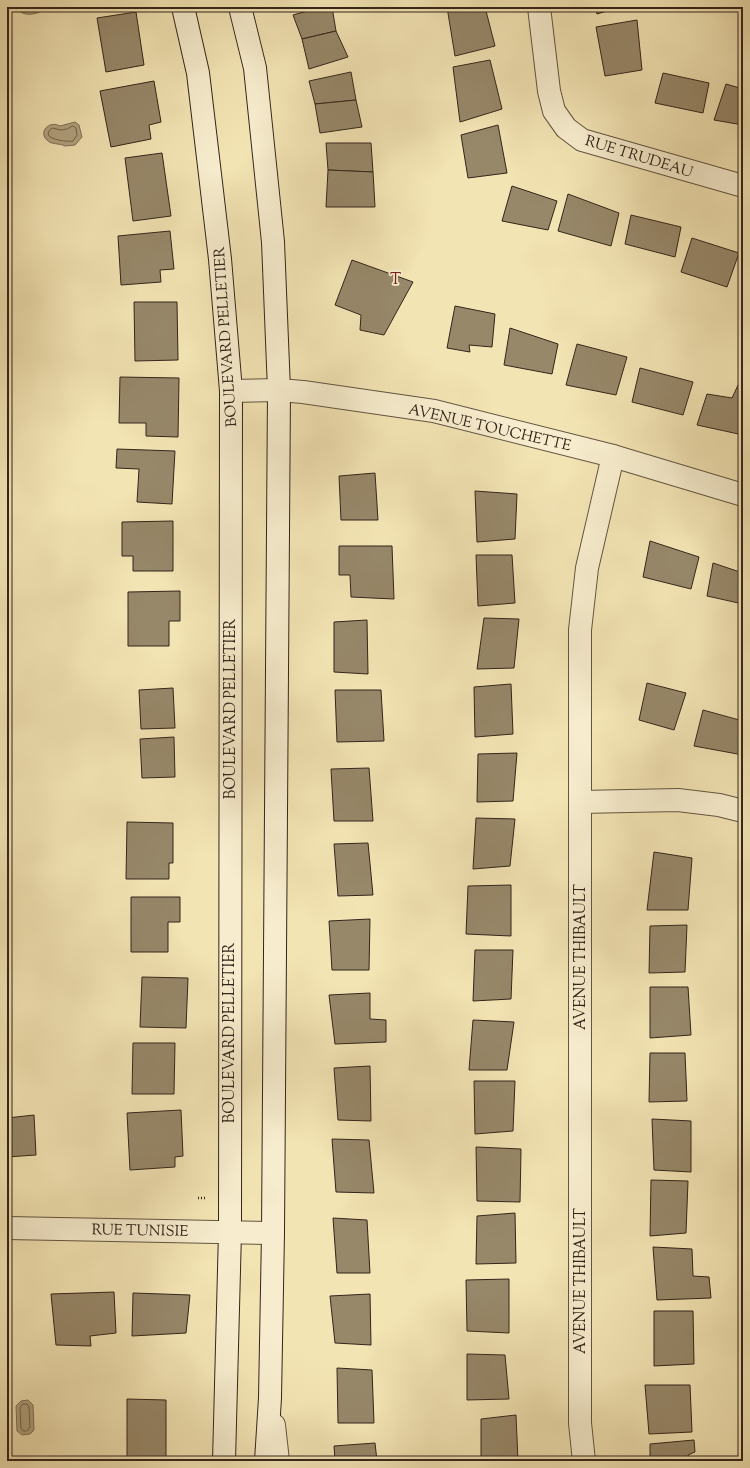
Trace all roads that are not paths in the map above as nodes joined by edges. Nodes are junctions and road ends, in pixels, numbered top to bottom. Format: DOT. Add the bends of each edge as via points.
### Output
graph roads {
  1 [pos="183,7"];
  2 [pos="240,7"];
  3 [pos="539,7"];
  4 [pos="743,186"];
  5 [pos="279,390"];
  6 [pos="231,391"];
  7 [pos="613,456"];
  8 [pos="743,495"];
  9 [pos="580,802"];
  10 [pos="743,811"];
  11 [pos="7,1228"];
  12 [pos="230,1232"];
  13 [pos="273,1233"];
  14 [pos="270,1398"];
  15 [pos="225,1414"];
  16 [pos="216,1461"];
  17 [pos="224,1461"];
  18 [pos="266,1461"];
  19 [pos="278,1461"];
  20 [pos="584,1461"];
  1 -- 6 [label="street, BOULEVARD PELLETIER" via="199,81 220,259"];
  2 -- 5 [label="street" via="255,68 271,218"];
  3 -- 4 [label="street, RUE TRUDEAU" via="549,91 554,111 566,128 582,140"];
  5 -- 6 [label="street, AVENUE TOUCHETTE"];
  5 -- 7 [label="street, AVENUE TOUCHETTE" via="434,411"];
  5 -- 13 [label="street"];
  6 -- 12 [label="street, BOULEVARD PELLETIER"];
  7 -- 8 [label="street, AVENUE TOUCHETTE"];
  7 -- 9 [label="street, AVENUE THIBAULT" via="587,568 580,630"];
  9 -- 10 [label="street" via="678,800"];
  9 -- 20 [label="street, AVENUE THIBAULT" via="580,1423"];
  11 -- 12 [label="street, RUE TUNISIE"];
  12 -- 13 [label="street, RUE TUNISIE"];
  12 -- 15 [label="street, BOULEVARD PELLETIER"];
  13 -- 14 [label="street"];
  14 -- 18 [label="street"];
  14 -- 19 [label="street"];
  15 -- 16 [label="street, BOULEVARD PELLETIER"];
  15 -- 17 [label="street, BOULEVARD PELLETIER"];
}
